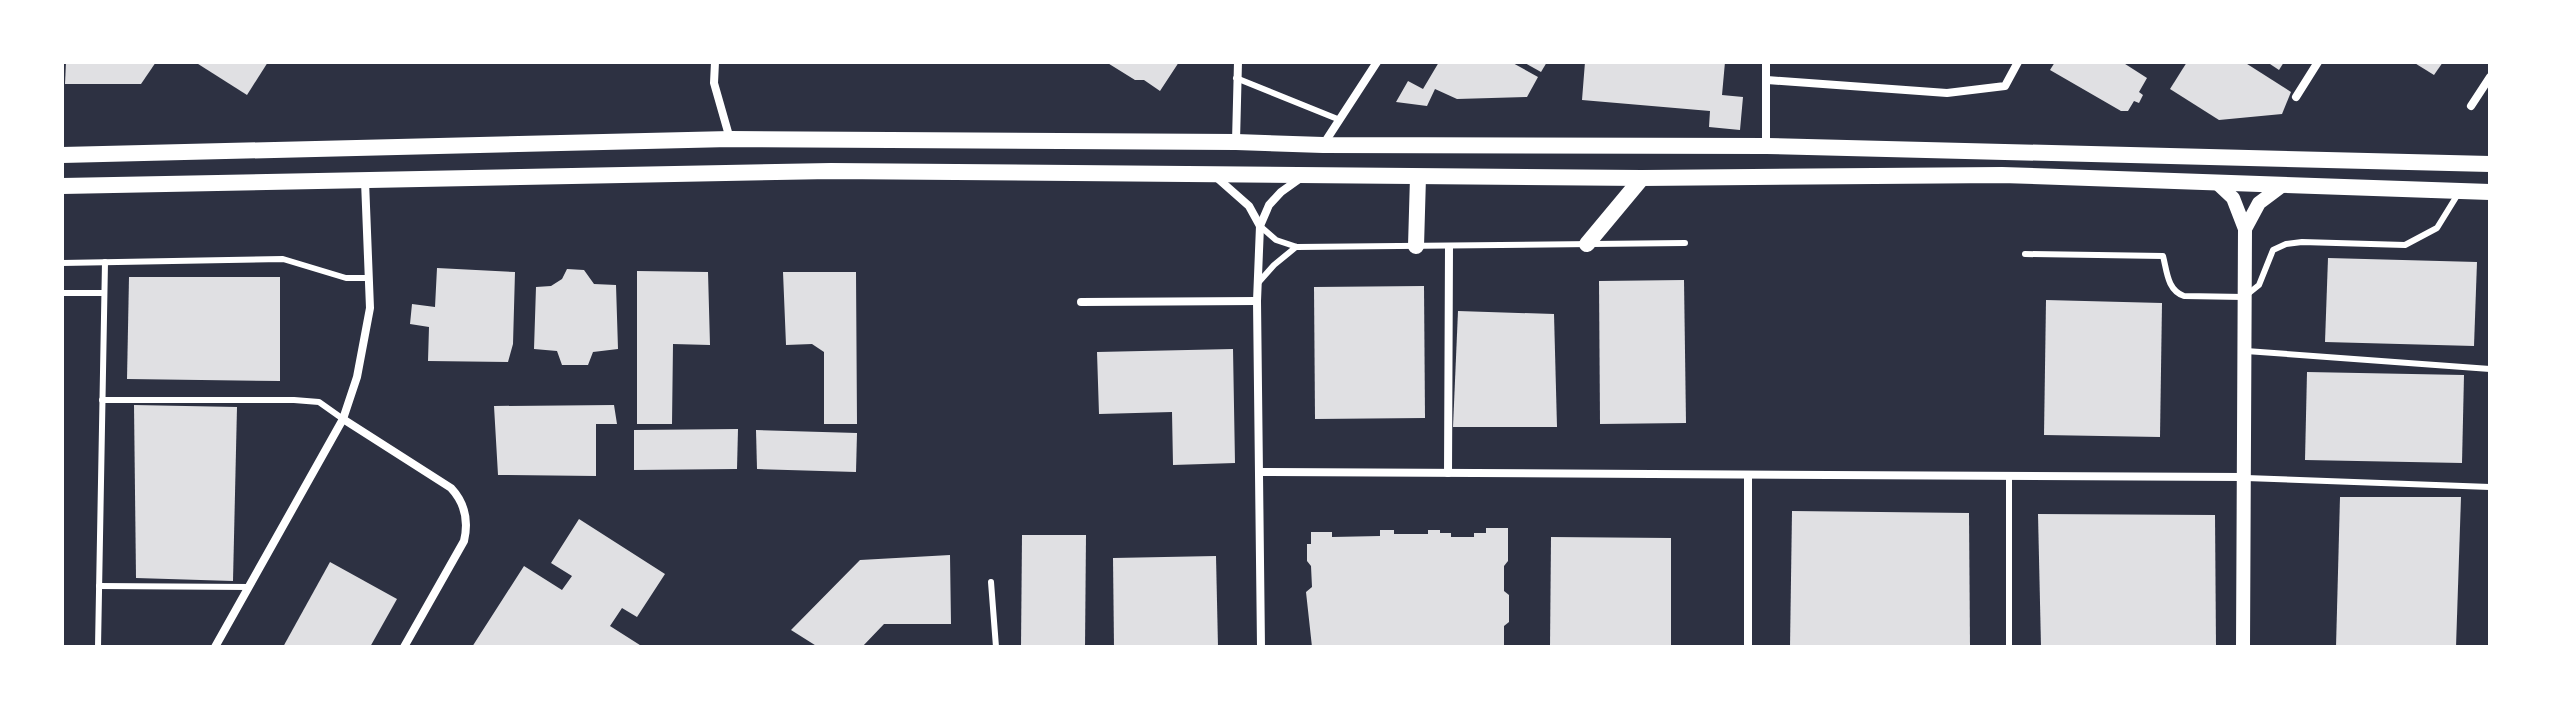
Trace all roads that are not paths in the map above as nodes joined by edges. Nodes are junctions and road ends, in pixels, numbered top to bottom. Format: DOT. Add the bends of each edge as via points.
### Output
graph roads {
  1 [pos="715,62"];
  2 [pos="1238,62"];
  3 [pos="1377,62"];
  4 [pos="1766,62"];
  5 [pos="2018,62"];
  6 [pos="2318,62"];
  7 [pos="2490,77"];
  8 [pos="1236,78"];
  9 [pos="1767,80"];
  10 [pos="2296,97"];
  11 [pos="2471,106"];
  12 [pos="1340,120"];
  13 [pos="730,139"];
  14 [pos="1236,142"];
  15 [pos="1323,145"];
  16 [pos="1766,146"];
  17 [pos="62,155"];
  18 [pos="2490,164"];
  19 [pos="1214,175"];
  20 [pos="1303,176"];
  21 [pos="1418,177"];
  22 [pos="1642,178"];
  23 [pos="365,181"];
  24 [pos="2217,183"];
  25 [pos="2283,185"];
  26 [pos="62,186"];
  27 [pos="2460,191"];
  28 [pos="2490,192"];
  29 [pos="1260,226"];
  30 [pos="2245,229"];
  31 [pos="1685,243"];
  32 [pos="1587,244"];
  33 [pos="1416,246"];
  34 [pos="1297,247"];
  35 [pos="1449,247"];
  36 [pos="2025,254"];
  37 [pos="105,262"];
  38 [pos="62,263"];
  39 [pos="369,278"];
  40 [pos="1258,283"];
  41 [pos="62,293"];
  42 [pos="104,293"];
  43 [pos="2244,297"];
  44 [pos="1257,301"];
  45 [pos="1081,302"];
  46 [pos="2244,351"];
  47 [pos="2490,369"];
  48 [pos="102,400"];
  49 [pos="343,419"];
  50 [pos="1259,472"];
  51 [pos="1448,473"];
  52 [pos="1748,475"];
  53 [pos="2009,476"];
  54 [pos="2243,477"];
  55 [pos="2490,487"];
  56 [pos="991,582"];
  57 [pos="99,586"];
  58 [pos="249,587"];
  59 [pos="98,647"];
  60 [pos="215,647"];
  61 [pos="404,647"];
  62 [pos="996,647"];
  63 [pos="1261,647"];
  64 [pos="1748,647"];
  65 [pos="2009,647"];
  66 [pos="2243,647"];
  1 -- 13 [label="street" via="714,83"];
  2 -- 8 [label="street"];
  3 -- 12 [label="street"];
  4 -- 9 [label="street"];
  5 -- 9 [label="street" via="2005,86 1947,93"];
  6 -- 10 [label="street"];
  7 -- 11 [label="street"];
  8 -- 12 [label="lane"];
  8 -- 14 [label="street"];
  9 -- 16 [label="street"];
  12 -- 15 [label="street"];
  13 -- 14 [label="main road"];
  13 -- 17 [label="main road"];
  14 -- 15 [label="main road"];
  15 -- 16 [label="main road"];
  16 -- 18 [label="main road"];
  19 -- 20 [label="main road"];
  19 -- 23 [label="main road" via="831,171"];
  19 -- 29 [label="street" via="1249,206"];
  20 -- 21 [label="main road"];
  20 -- 29 [label="street" via="1269,205"];
  21 -- 22 [label="main road"];
  21 -- 33 [label="main road"];
  22 -- 24 [label="main road" via="2002,175"];
  22 -- 32 [label="main road"];
  23 -- 26 [label="main road"];
  23 -- 39 [label="street"];
  24 -- 25 [label="main road"];
  24 -- 30 [label="street" via="2233,198"];
  25 -- 27 [label="main road"];
  25 -- 30 [label="street" via="2259,203"];
  27 -- 28 [label="main road"];
  27 -- 43 [label="lane" via="2437,228 2405,245 2302,242 2273,250 2259,285"];
  29 -- 34 [label="lane" via="1276,240"];
  29 -- 40 [label="street"];
  30 -- 43 [label="street"];
  31 -- 32 [label="lane"];
  32 -- 35 [label="lane"];
  33 -- 34 [label="lane"];
  33 -- 35 [label="lane"];
  34 -- 40 [label="lane"];
  35 -- 51 [label="street"];
  36 -- 43 [label="lane" via="2163,256 2176,293"];
  37 -- 38 [label="lane"];
  37 -- 39 [label="lane" via="283,259 346,278"];
  37 -- 42 [label="lane"];
  39 -- 49 [label="street" via="370,308"];
  40 -- 44 [label="street"];
  41 -- 42 [label="lane"];
  42 -- 48 [label="lane"];
  43 -- 46 [label="street"];
  44 -- 45 [label="street"];
  44 -- 50 [label="street"];
  46 -- 47 [label="lane"];
  46 -- 54 [label="street"];
  48 -- 49 [label="lane" via="294,400 319,402"];
  48 -- 57 [label="lane"];
  49 -- 58 [label="street"];
  49 -- 61 [label="street" via="451,488 465,511 464,541"];
  50 -- 51 [label="street"];
  50 -- 63 [label="street"];
  51 -- 52 [label="street"];
  52 -- 53 [label="street"];
  52 -- 64 [label="street"];
  53 -- 54 [label="street"];
  53 -- 65 [label="lane"];
  54 -- 55 [label="lane"];
  54 -- 66 [label="street"];
  56 -- 62 [label="lane"];
  57 -- 58 [label="lane"];
  57 -- 59 [label="lane"];
  58 -- 60 [label="street"];
}
